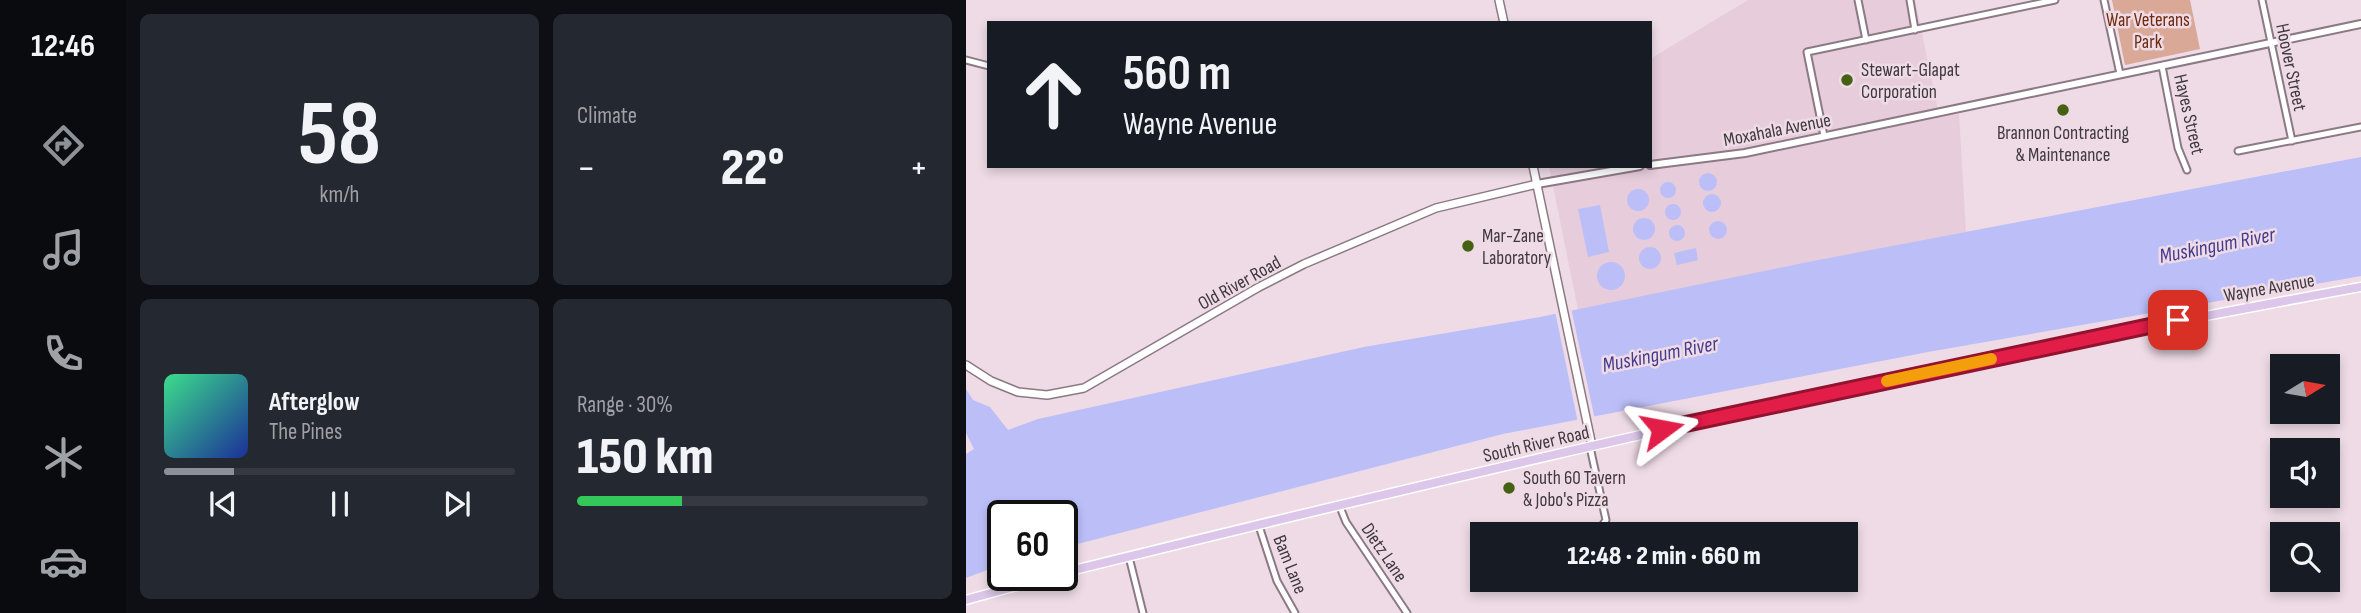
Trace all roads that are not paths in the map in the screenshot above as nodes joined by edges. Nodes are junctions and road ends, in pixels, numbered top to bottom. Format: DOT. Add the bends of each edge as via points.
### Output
graph roads {
  1 [pos="1499,0"];
  2 [pos="1858,0"];
  3 [pos="1910,0"];
  4 [pos="2055,0"];
  5 [pos="2104,0"];
  6 [pos="2262,0"];
  7 [pos="2035,2"];
  8 [pos="1504,21"];
  9 [pos="2361,24"];
  10 [pos="1915,30"];
  11 [pos="1866,40"];
  12 [pos="2271,43"];
  13 [pos="966,60"];
  14 [pos="987,65"];
  15 [pos="2162,66"];
  16 [pos="2120,74"];
  17 [pos="2361,127"];
  18 [pos="1824,136"];
  19 [pos="2292,141"];
  20 [pos="2238,151"];
  21 [pos="1652,165"];
  22 [pos="1534,168"];
  23 [pos="1629,168"];
  24 [pos="2187,170"];
  25 [pos="1537,184"];
  26 [pos="2361,287"];
  27 [pos="2101,335"];
  28 [pos="966,365"];
  29 [pos="1591,447"];
  30 [pos="1340,507"];
  31 [pos="1605,522"];
  32 [pos="1259,526"];
  33 [pos="1129,557"];
  34 [pos="1078,569"];
  35 [pos="999,591"];
  36 [pos="966,600"];
  37 [pos="1143,613"];
  38 [pos="1295,613"];
  39 [pos="1407,613"];
  1 -- 8 [label="main road"];
  2 -- 11 [label="street"];
  3 -- 10 [label="street"];
  4 -- 7 [label="street"];
  5 -- 16 [label="street"];
  6 -- 12 [label="street, Hoover Street"];
  7 -- 10 [label="street"];
  9 -- 12 [label="street, Moxahala Avenue"];
  10 -- 11 [label="street"];
  11 -- 18 [label="street" via="1807,52"];
  12 -- 15 [label="street, Moxahala Avenue"];
  12 -- 19 [label="street, Hoover Street"];
  13 -- 14 [label="street"];
  15 -- 16 [label="street, Moxahala Avenue"];
  15 -- 24 [label="street, Hayes Street" via="2178,148"];
  16 -- 18 [label="street, Moxahala Avenue"];
  17 -- 19 [label="street"];
  18 -- 21 [label="street, Moxahala Avenue" via="1745,153"];
  19 -- 20 [label="street"];
  22 -- 25 [label="main road"];
  23 -- 25 [label="street"];
  25 -- 28 [label="main road, Old River Road" via="1436,208 1304,264 1084,388 1047,395 1018,392"];
  25 -- 29 [label="main road"];
  26 -- 27 [label="main road, Wayne Avenue"];
  27 -- 29 [label="main road, South River Road"];
  29 -- 30 [label="main road, South River Road"];
  29 -- 31 [label="street"];
  30 -- 32 [label="main road, South River Road"];
  30 -- 39 [label="street, Dietz Lane"];
  32 -- 33 [label="main road, South River Road"];
  32 -- 38 [label="street, Bam Lane" via="1277,581"];
  33 -- 34 [label="main road, South River Road"];
  33 -- 37 [label="street"];
  35 -- 36 [label="main road"];
}
